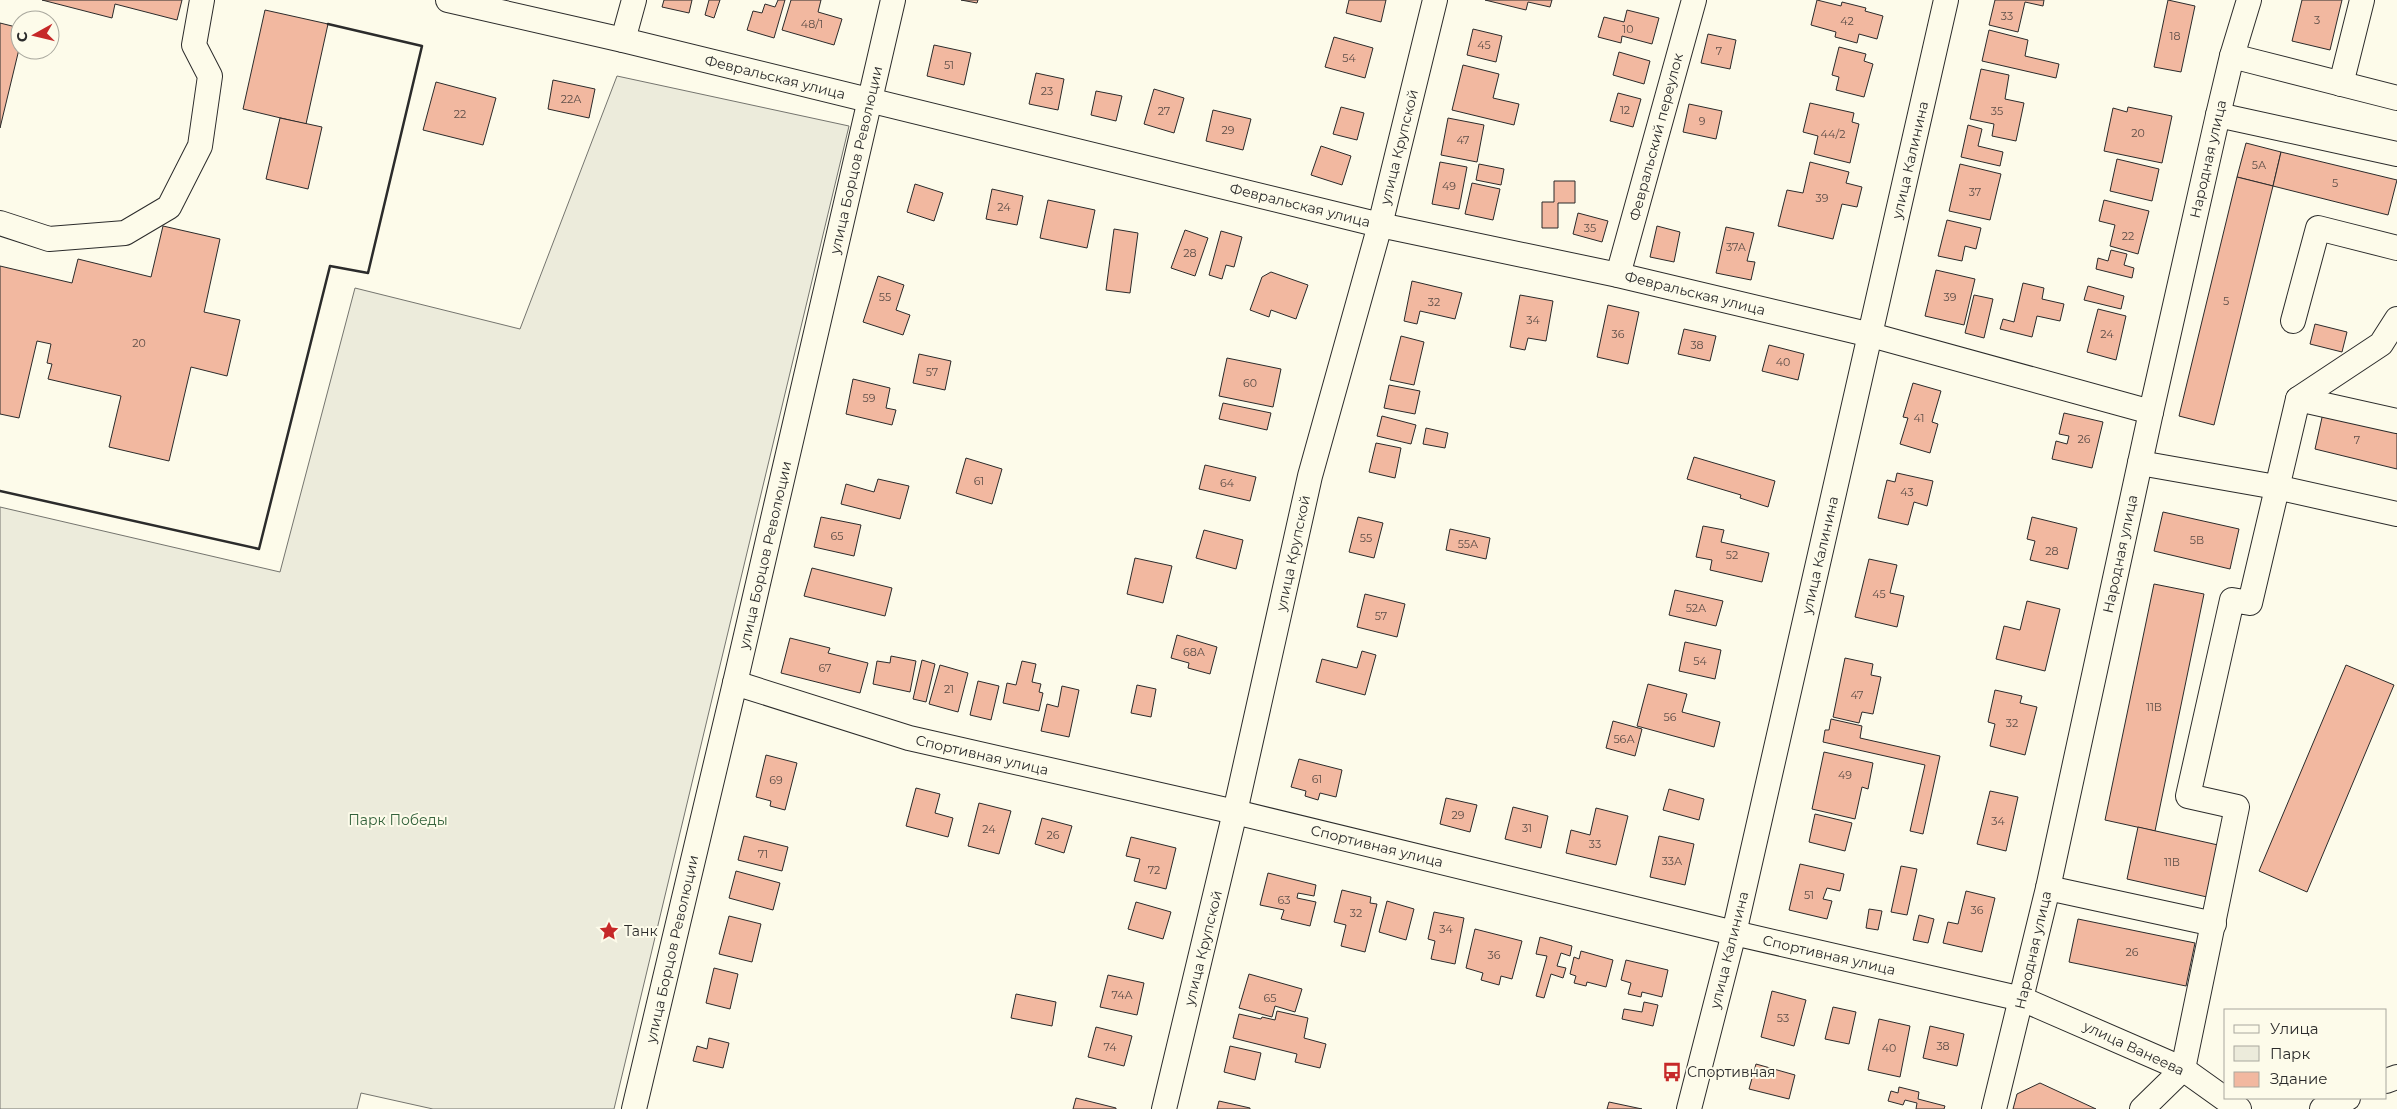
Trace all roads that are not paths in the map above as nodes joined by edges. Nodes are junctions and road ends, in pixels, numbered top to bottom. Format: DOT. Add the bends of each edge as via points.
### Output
graph roads {
  1 [pos="202,0"];
  2 [pos="448,0"];
  3 [pos="634,0"];
  4 [pos="893,0"];
  5 [pos="1435,0"];
  6 [pos="1694,0"];
  7 [pos="1946,0"];
  8 [pos="2250,0"];
  9 [pos="2362,0"];
  10 [pos="623,40"];
  11 [pos="2232,56"];
  12 [pos="2341,84"];
  13 [pos="2397,98"];
  14 [pos="869,100"];
  15 [pos="2218,115"];
  16 [pos="2397,154"];
  17 [pos="0,223"];
  18 [pos="1380,225"];
  19 [pos="2397,248"];
  20 [pos="1618,275"];
  21 [pos="2397,319"];
  22 [pos="2293,321"];
  23 [pos="1871,335"];
  24 [pos="2298,399"];
  25 [pos="2151,412"];
  26 [pos="2397,421"];
  27 [pos="2140,463"];
  28 [pos="2276,487"];
  29 [pos="2397,514"];
  30 [pos="735,683"];
  31 [pos="1235,812"];
  32 [pos="2048,888"];
  33 [pos="2214,924"];
  34 [pos="1734,933"];
  35 [pos="2022,999"];
  36 [pos="2183,1069"];
  37 [pos="2224,1098"];
  38 [pos="2225,1099"];
  39 [pos="2346,1099"];
  40 [pos="634,1109"];
  41 [pos="1164,1109"];
  42 [pos="1690,1109"];
  43 [pos="1994,1109"];
  44 [pos="2142,1109"];
  45 [pos="2239,1109"];
  46 [pos="2322,1109"];
  1 -- 17 [label="street" via="194,45 210,76 200,146 169,207 125,232 49,239"];
  2 -- 10 [label="street, Февральская улица"];
  3 -- 10 [label="street"];
  4 -- 14 [label="street, улица Борцов Революции"];
  5 -- 18 [label="street, улица Крупской"];
  6 -- 20 [label="street, Февральский переулок"];
  7 -- 23 [label="street, улица Калинина"];
  8 -- 11 [label="street, Народная улица"];
  9 -- 12 [label="street"];
  10 -- 14 [label="street, Февральская улица"];
  11 -- 12 [label="street"];
  11 -- 15 [label="street, Народная улица"];
  12 -- 13 [label="street"];
  14 -- 18 [label="street, Февральская улица"];
  14 -- 30 [label="street, улица Борцов Революции"];
  15 -- 16 [label="street"];
  15 -- 25 [label="street, Народная улица"];
  18 -- 20 [label="street, Февральская улица"];
  18 -- 31 [label="street, улица Крупской" via="1310,476"];
  19 -- 22 [label="street" via="2318,228"];
  20 -- 23 [label="street, Февральская улица"];
  21 -- 24 [label="street" via="2381,344"];
  23 -- 25 [label="street, Февральская улица"];
  23 -- 34 [label="street, улица Калинина"];
  24 -- 26 [label="street"];
  24 -- 28 [label="street"];
  25 -- 27 [label="street, Народная улица"];
  27 -- 28 [label="street"];
  27 -- 32 [label="street, Народная улица"];
  28 -- 29 [label="street"];
  28 -- 33 [label="street" via="2250,603 2232,600 2188,796 2237,807"];
  30 -- 31 [label="street, Спортивная улица" via="909,738"];
  30 -- 40 [label="street, улица Борцов Революции"];
  31 -- 34 [label="street, Спортивная улица"];
  31 -- 41 [label="street, улица Крупской"];
  32 -- 33 [label="street"];
  32 -- 35 [label="street, Народная улица"];
  33 -- 36 [label="street"];
  34 -- 35 [label="street, Спортивная улица"];
  34 -- 42 [label="street, улица Калинина"];
  35 -- 36 [label="street, улица Ванеева"];
  35 -- 43 [label="street, Народная улица"];
  36 -- 37 [label="street, улица Ванеева"];
  36 -- 44 [label="street"];
  38 -- 45 [label="street, улица Ванеева"];
  39 -- 46 [label="street"];
}
